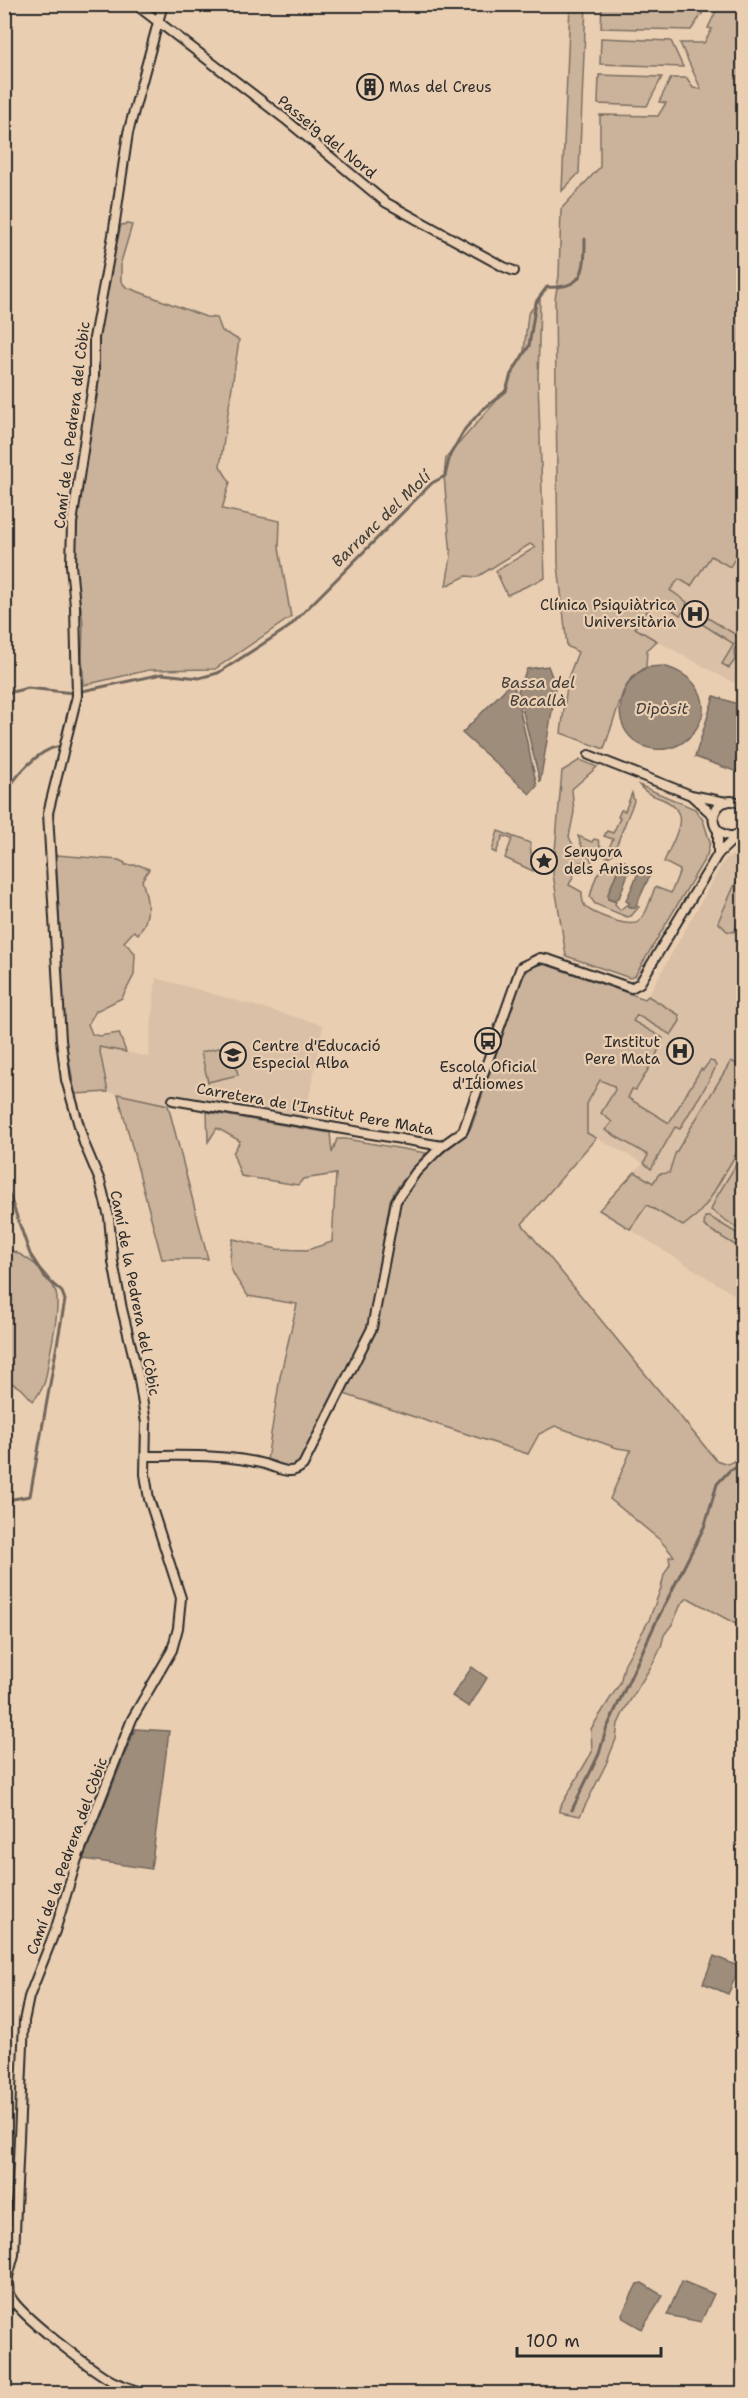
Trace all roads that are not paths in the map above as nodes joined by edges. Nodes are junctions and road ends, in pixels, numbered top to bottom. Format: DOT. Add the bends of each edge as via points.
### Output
graph roads {
  1 [pos="135,4"];
  2 [pos="163,4"];
  3 [pos="158,23"];
  4 [pos="514,271"];
  5 [pos="589,755"];
  6 [pos="691,795"];
  7 [pos="726,802"];
  8 [pos="743,806"];
  9 [pos="714,816"];
  10 [pos="718,830"];
  11 [pos="741,833"];
  12 [pos="718,854"];
  13 [pos="173,1100"];
  14 [pos="442,1146"];
  15 [pos="146,1456"];
  16 [pos="6,2277"];
  17 [pos="6,2296"];
  18 [pos="4,2312"];
  19 [pos="146,2394"];
  1 -- 3 [label="street, Passeig del Nord"];
  2 -- 3 [label="street, Camí de la Pedrera del Còbic"];
  3 -- 4 [label="street, Passeig del Nord" via="285,119 385,202"];
  3 -- 15 [label="street, Camí de la Pedrera del Còbic" via="128,133 94,338 94,378 72,523 77,696 48,813 66,1080 109,1217 113,1262 146,1423"];
  5 -- 6 [label="street"];
  6 -- 7 [label="street"];
  6 -- 9 [label="street"];
  7 -- 8 [label="street"];
  7 -- 9 [label="street"];
  9 -- 10 [label="street"];
  10 -- 11 [label="street" via="727,836"];
  10 -- 12 [label="street"];
  11 -- 12 [label="street, Carretera de l'Institut Pere Mata"];
  12 -- 14 [label="street, Carretera de l'Institut Pere Mata" via="640,983 631,988 540,958 521,967 462,1131"];
  13 -- 14 [label="street, Carretera de l'Institut Pere Mata"];
  14 -- 15 [label="street" via="416,1172 396,1201 372,1328 303,1465 297,1471 287,1472 245,1460"];
  15 -- 16 [label="street, Camí de la Pedrera del Còbic" via="149,1498 181,1598 178,1628 172,1650 132,1719 76,1859 55,1931 29,1997 24,2021 14,2255"];
  16 -- 17 [label="street, Camí de la Pedrera del Còbic"];
  17 -- 18 [label="street, Camí de la Pedrera del Còbic" via="9,2306"];
  17 -- 19 [label="street" via="50,2336 111,2380"];
}
